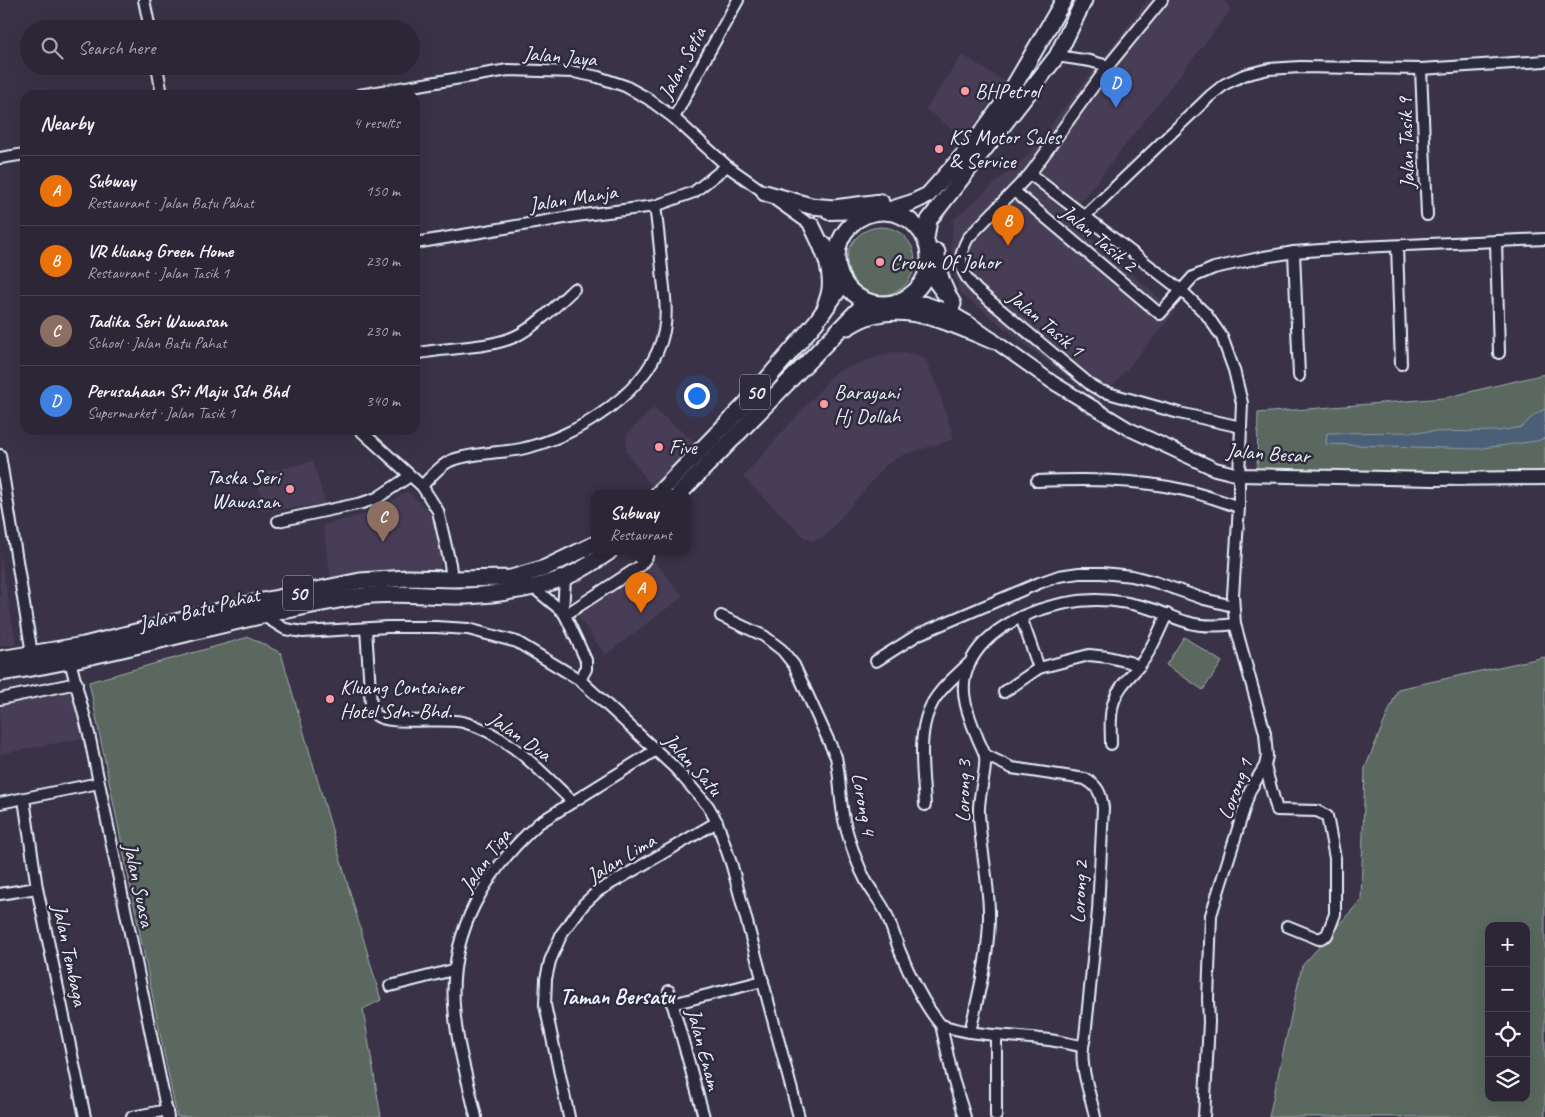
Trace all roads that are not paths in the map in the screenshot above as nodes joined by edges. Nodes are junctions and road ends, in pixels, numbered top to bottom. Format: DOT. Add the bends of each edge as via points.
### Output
graph roads {
  1 [pos="144,0"];
  2 [pos="738,0"];
  3 [pos="1064,0"];
  4 [pos="1084,0"];
  5 [pos="1162,0"];
  6 [pos="148,20"];
  7 [pos="1057,56"];
  8 [pos="1543,62"];
  9 [pos="1108,66"];
  10 [pos="1421,69"];
  11 [pos="159,75"];
  12 [pos="161,90"];
  13 [pos="389,90"];
  14 [pos="674,118"];
  15 [pos="20,155"];
  16 [pos="0,158"];
  17 [pos="727,166"];
  18 [pos="952,169"];
  19 [pos="1030,174"];
  20 [pos="1014,191"];
  21 [pos="765,193"];
  22 [pos="779,202"];
  23 [pos="655,206"];
  24 [pos="940,206"];
  25 [pos="886,212"];
  26 [pos="870,213"];
  27 [pos="1427,215"];
  28 [pos="1085,216"];
  29 [pos="812,226"];
  30 [pos="926,238"];
  31 [pos="1545,240"];
  32 [pos="1496,241"];
  33 [pos="420,242"];
  34 [pos="1397,246"];
  35 [pos="1294,252"];
  36 [pos="837,260"];
  37 [pos="927,272"];
  38 [pos="844,282"];
  39 [pos="574,289"];
  40 [pos="1182,291"];
  41 [pos="867,301"];
  42 [pos="900,301"];
  43 [pos="953,304"];
  44 [pos="816,322"];
  45 [pos="969,323"];
  46 [pos="991,340"];
  47 [pos="823,345"];
  48 [pos="420,353"];
  49 [pos="1499,353"];
  50 [pos="1401,364"];
  51 [pos="1299,376"];
  52 [pos="1241,427"];
  53 [pos="365,435"];
  54 [pos="0,455"];
  55 [pos="1239,475"];
  56 [pos="410,476"];
  57 [pos="1545,478"];
  58 [pos="1037,481"];
  59 [pos="422,486"];
  60 [pos="662,490"];
  61 [pos="683,490"];
  62 [pos="1239,506"];
  63 [pos="278,521"];
  64 [pos="591,547"];
  65 [pos="604,555"];
  66 [pos="647,555"];
  67 [pos="565,578"];
  68 [pos="452,579"];
  69 [pos="534,588"];
  70 [pos="1233,606"];
  71 [pos="564,613"];
  72 [pos="1167,614"];
  73 [pos="262,615"];
  74 [pos="722,616"];
  75 [pos="1020,617"];
  76 [pos="1235,624"];
  77 [pos="366,629"];
  78 [pos="32,654"];
  79 [pos="0,659"];
  80 [pos="70,661"];
  81 [pos="876,661"];
  82 [pos="970,663"];
  83 [pos="1139,666"];
  84 [pos="1039,668"];
  85 [pos="0,673"];
  86 [pos="580,680"];
  87 [pos="77,683"];
  88 [pos="1004,692"];
  89 [pos="0,699"];
  90 [pos="1111,744"];
  91 [pos="656,750"];
  92 [pos="985,755"];
  93 [pos="1265,766"];
  94 [pos="99,784"];
  95 [pos="24,799"];
  96 [pos="573,802"];
  97 [pos="0,803"];
  98 [pos="925,805"];
  99 [pos="717,822"];
  100 [pos="37,888"];
  101 [pos="0,894"];
  102 [pos="1287,926"];
  103 [pos="453,970"];
  104 [pos="763,981"];
  105 [pos="390,986"];
  106 [pos="669,991"];
  107 [pos="672,1004"];
  108 [pos="941,1025"];
  109 [pos="970,1032"];
  110 [pos="996,1036"];
  111 [pos="1082,1046"];
  112 [pos="168,1114"];
  113 [pos="996,1116"];
  114 [pos="85,1117"];
  115 [pos="132,1117"];
  116 [pos="476,1117"];
  117 [pos="569,1117"];
  118 [pos="704,1117"];
  119 [pos="799,1117"];
  120 [pos="965,1117"];
  121 [pos="1095,1117"];
  122 [pos="1204,1117"];
  1 -- 6 [label="street"];
  2 -- 14 [label="street, Jalan Setia"];
  3 -- 18 [label="highway" via="1008,98"];
  4 -- 7 [label="highway"];
  5 -- 9 [label="street, Jalan Tasik 1"];
  7 -- 9 [label="street"];
  7 -- 24 [label="highway"];
  8 -- 10 [label="street"];
  9 -- 19 [label="street, Jalan Tasik 1"];
  10 -- 27 [label="street, Jalan Tasik 9"];
  10 -- 28 [label="street" via="1300,67 1244,75 1210,96"];
  11 -- 12 [label="street"];
  13 -- 14 [label="street, Jalan Jaya" via="508,70 574,72 625,86"];
  14 -- 17 [label="street, Jalan Jaya"];
  15 -- 16 [label="street"];
  17 -- 21 [label="street, Jalan Jaya"];
  17 -- 23 [label="street, Jalan Manja" via="694,192"];
  18 -- 21 [label="highway" via="922,189 894,200 865,206 811,206"];
  18 -- 25 [label="highway" via="928,195"];
  19 -- 20 [label="street, Jalan Tasik 1"];
  19 -- 28 [label="street, Lorong 1"];
  20 -- 40 [label="street, Jalan Tasik 2" via="1160,314"];
  20 -- 52 [label="street, Jalan Tasik 1" via="968,238 962,249 963,272 969,282 1101,391"];
  21 -- 22 [label="street, Jalan Jaya"];
  22 -- 26 [label="street, Jalan Jaya" via="828,214"];
  22 -- 29 [label="street, Jalan Jaya"];
  23 -- 33 [label="street, Jalan Manja"];
  23 -- 59 [label="street" via="666,303 664,331 655,356 638,382 606,410 567,434 546,443 450,461"];
  24 -- 30 [label="highway" via="929,220"];
  24 -- 43 [label="highway" via="935,236 938,272"];
  25 -- 26 [label="highway"];
  25 -- 30 [label="highway" via="909,219"];
  26 -- 36 [label="highway" via="845,231"];
  28 -- 40 [label="street, Lorong 1"];
  29 -- 36 [label="street, Jalan Jaya"];
  29 -- 44 [label="highway" via="826,254 830,284 828,298"];
  30 -- 37 [label="highway" via="930,261"];
  31 -- 32 [label="street"];
  32 -- 34 [label="street"];
  32 -- 49 [label="street"];
  34 -- 35 [label="street"];
  34 -- 50 [label="street"];
  35 -- 40 [label="street" via="1214,268 1193,277"];
  35 -- 51 [label="street"];
  36 -- 38 [label="highway"];
  37 -- 42 [label="highway" via="912,294"];
  37 -- 43 [label="main road, Jalan Besar"];
  38 -- 41 [label="highway"];
  38 -- 44 [label="highway, 50"];
  39 -- 48 [label="street" via="514,337"];
  40 -- 52 [label="street, Lorong 1" via="1206,314 1222,336 1239,388"];
  41 -- 42 [label="highway" via="889,304"];
  41 -- 47 [label="highway, 50"];
  42 -- 45 [label="main road, Jalan Besar" via="925,303"];
  43 -- 45 [label="main road, Jalan Besar"];
  44 -- 60 [label="highway, 50" via="744,405"];
  45 -- 46 [label="main road, Jalan Besar"];
  46 -- 47 [label="highway" via="939,320 901,312 871,315"];
  46 -- 55 [label="main road, Jalan Besar" via="1052,382 1143,436 1215,469"];
  47 -- 61 [label="highway, 50"];
  52 -- 55 [label="street, Lorong 1"];
  53 -- 56 [label="street"];
  54 -- 78 [label="street"];
  55 -- 57 [label="main road, Jalan Besar"];
  55 -- 62 [label="street, Lorong 1"];
  56 -- 59 [label="street"];
  56 -- 63 [label="street" via="377,498"];
  58 -- 62 [label="street" via="1121,481 1184,490"];
  59 -- 68 [label="street" via="438,511"];
  62 -- 70 [label="street, Lorong 1"];
  64 -- 68 [label="highway, Jalan Batu Pahat / 50" via="546,568 510,578"];
  65 -- 67 [label="highway, Jalan Batu Pahat / 50"];
  66 -- 71 [label="street" via="640,566"];
  67 -- 69 [label="highway, Jalan Batu Pahat / 50"];
  67 -- 71 [label="street"];
  68 -- 78 [label="highway, Jalan Batu Pahat / 50" via="360,581 239,606 84,645"];
  69 -- 71 [label="street"];
  69 -- 73 [label="highway, Jalan Batu Pahat / 50" via="467,596 408,593 364,596"];
  70 -- 76 [label="street, Lorong 1"];
  70 -- 81 [label="street" via="1132,576 1080,573 1059,576 919,634"];
  71 -- 86 [label="street" via="586,660 586,669"];
  72 -- 75 [label="street, Lorong 3" via="1129,603 1106,601 1067,603"];
  72 -- 76 [label="street, Lorong 3" via="1188,623"];
  72 -- 83 [label="street"];
  73 -- 77 [label="street, Jalan Satu" via="285,629 319,632"];
  73 -- 80 [label="highway, Jalan Batu Pahat / 50"];
  74 -- 108 [label="street, Lorong 4" via="764,636 794,665 836,757 846,827 856,860 887,915 911,975"];
  75 -- 82 [label="street, Lorong 3" via="998,630"];
  75 -- 84 [label="street"];
  76 -- 93 [label="street, Lorong 1" via="1265,734 1268,749"];
  77 -- 86 [label="street, Jalan Satu" via="436,627 494,635 517,642"];
  77 -- 96 [label="street, Jalan Dua" via="371,705 375,715 385,720 460,721 476,726 508,745"];
  78 -- 79 [label="highway, Jalan Batu Pahat / 50"];
  80 -- 85 [label="highway, Jalan Batu Pahat / 50"];
  80 -- 87 [label="street, Jalan Suasa"];
  82 -- 92 [label="street, Lorong 3" via="965,675 966,704"];
  82 -- 98 [label="street" via="939,692 929,711 921,739"];
  83 -- 84 [label="street" via="1124,660 1089,655"];
  83 -- 90 [label="street" via="1123,684 1113,703"];
  84 -- 88 [label="street"];
  86 -- 91 [label="street, Jalan Satu"];
  87 -- 89 [label="street"];
  87 -- 94 [label="street, Jalan Suasa"];
  91 -- 96 [label="street, Jalan Tiga"];
  91 -- 99 [label="street, Jalan Satu" via="690,784"];
  92 -- 109 [label="street, Lorong 3" via="979,810 989,898 989,934"];
  92 -- 111 [label="street, Lorong 2" via="1012,768 1085,779 1100,791 1103,808 1098,910"];
  93 -- 102 [label="street" via="1277,810 1317,811 1327,816 1335,858 1335,914 1327,935 1319,939"];
  93 -- 122 [label="street, Lorong 1" via="1250,790 1211,916"];
  94 -- 95 [label="street"];
  94 -- 112 [label="street, Jalan Suasa"];
  95 -- 97 [label="street"];
  95 -- 100 [label="street, Jalan Tembaga"];
  96 -- 103 [label="street, Jalan Tiga" via="524,836 495,870 468,919"];
  99 -- 104 [label="street, Jalan Satu"];
  99 -- 117 [label="street, Jalan Lima" via="598,892 584,904 562,933 547,970 545,1005"];
  100 -- 101 [label="street"];
  100 -- 114 [label="street, Jalan Tembaga"];
  103 -- 105 [label="street"];
  103 -- 116 [label="street, Jalan Tiga" via="459,1045"];
  104 -- 107 [label="street"];
  104 -- 119 [label="street, Jalan Satu"];
  106 -- 107 [label="street, Jalan Enam"];
  107 -- 118 [label="street, Jalan Enam"];
  108 -- 109 [label="street"];
  108 -- 120 [label="street"];
  109 -- 110 [label="street"];
  110 -- 111 [label="street"];
  110 -- 113 [label="street"];
  111 -- 121 [label="street, Lorong 2" via="1082,1064"];
  112 -- 115 [label="street"];
}
